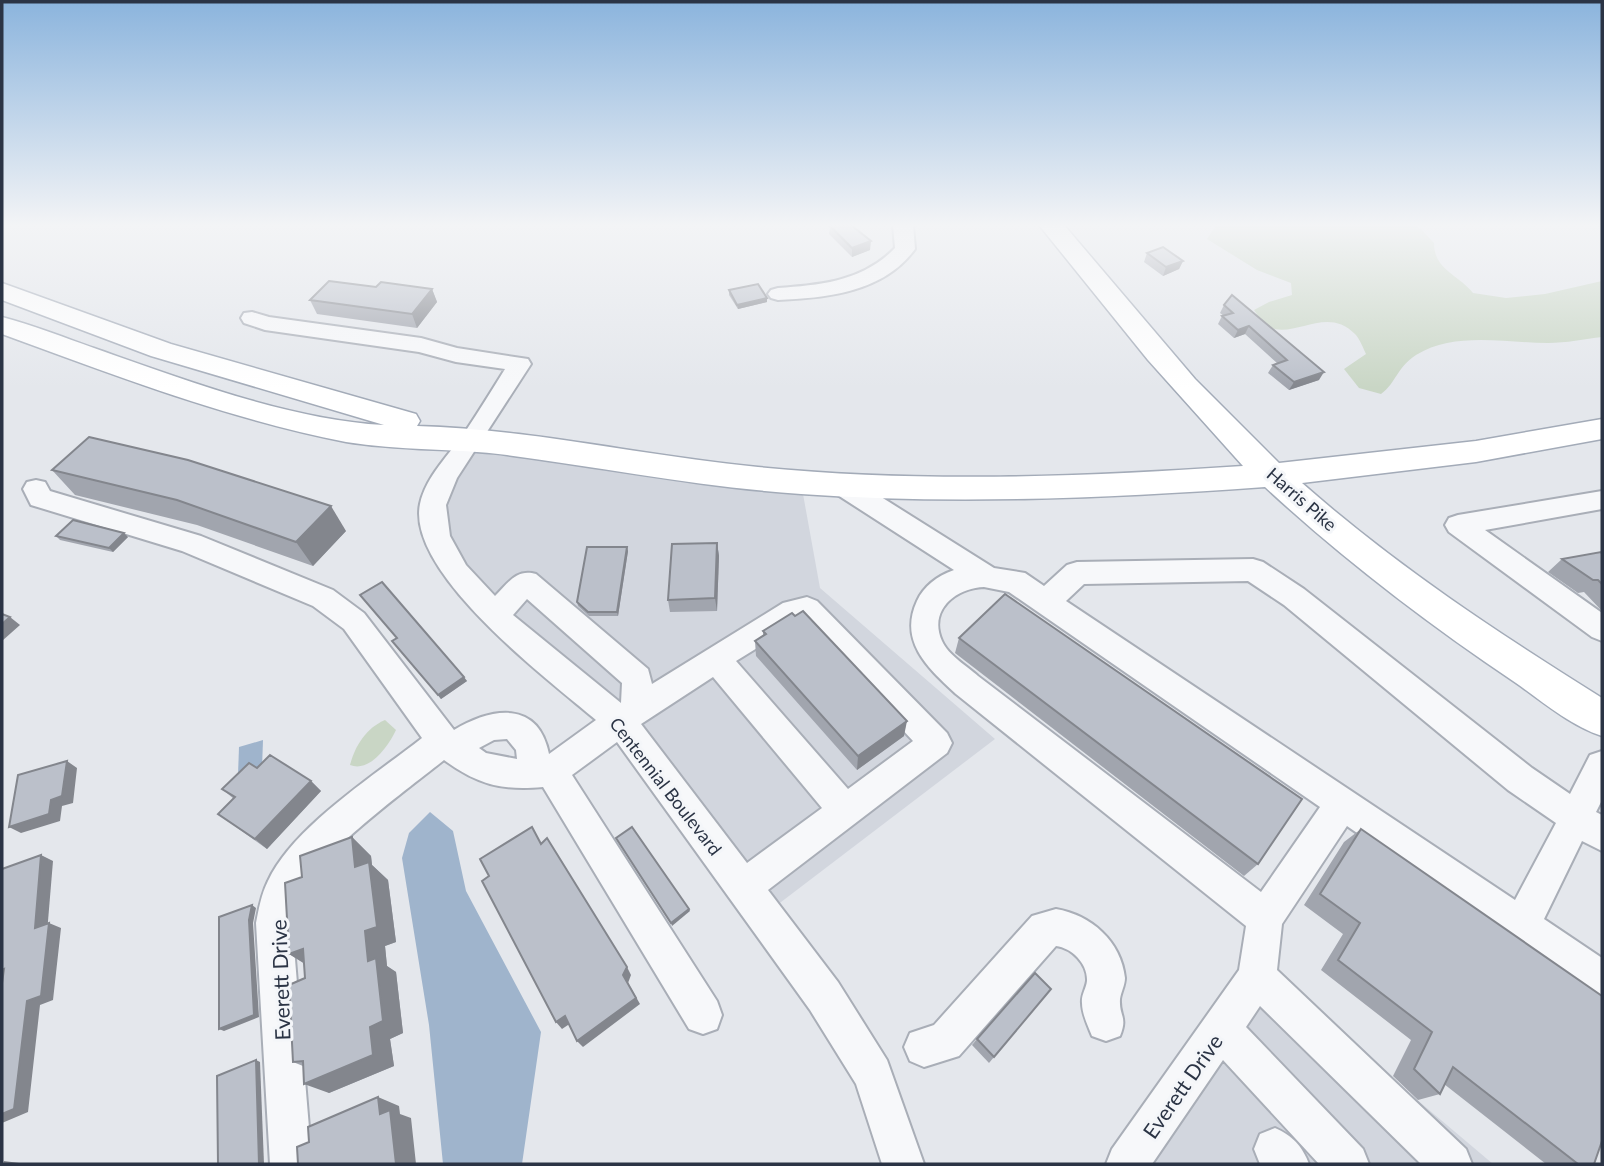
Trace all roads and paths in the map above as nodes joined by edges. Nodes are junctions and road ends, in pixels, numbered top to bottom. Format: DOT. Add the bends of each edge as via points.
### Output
graph roads {
  1 [pos="862,279"];
  2 [pos="1096,279"];
  3 [pos="2,291"];
  4 [pos="778,294"];
  5 [pos="252,318"];
  6 [pos="2,325"];
  7 [pos="1602,429"];
  8 [pos="472,440"];
  9 [pos="1274,477"];
  10 [pos="842,485"];
  11 [pos="36,489"];
  12 [pos="1602,500"];
  13 [pos="984,576"];
  14 [pos="1046,602"];
  15 [pos="487,607"];
  16 [pos="1602,629"];
  17 [pos="739,648"];
  18 [pos="628,716"];
  19 [pos="1602,719"];
  20 [pos="448,745"];
  21 [pos="1602,766"];
  22 [pos="543,772"];
  23 [pos="1343,803"];
  24 [pos="846,811"];
  25 [pos="1589,826"];
  26 [pos="744,887"];
  27 [pos="1265,918"];
  28 [pos="1522,925"];
  29 [pos="1602,980"];
  30 [pos="1239,1005"];
  31 [pos="703,1016"];
  32 [pos="1105,1022"];
  33 [pos="924,1047"];
  34 [pos="291,1164"];
  35 [pos="903,1164"];
  36 [pos="1126,1164"];
  37 [pos="1348,1164"];
  38 [pos="1451,1164"];
  1 -- 4 [label="street" via="820,292"];
  2 -- 9 [label="main road, Harris Pike" via="1172,372"];
  3 -- 8 [label="main road" via="161,350"];
  5 -- 8 [label="street, Centennial Boulevard" via="520,364"];
  6 -- 8 [label="main road" via="157,381 336,429"];
  7 -- 9 [label="main road" via="1510,447"];
  8 -- 10 [label="main road" via="726,476"];
  8 -- 15 [label="street, Centennial Boulevard" via="446,475 433,505 437,536 456,573"];
  9 -- 10 [label="main road" via="1019,487"];
  9 -- 19 [label="main road, Harris Pike" via="1434,605"];
  10 -- 13 [label="street"];
  11 -- 20 [label="street" via="40,498 191,543 323,598 354,621"];
  12 -- 16 [label="street" via="1458,525"];
  13 -- 14 [label="street" via="1014,580"];
  13 -- 27 [label="street" via="966,575 950,581 929,604 927,640 937,657"];
  14 -- 23 [label="street"];
  14 -- 25 [label="street" via="1077,573 1253,570 1294,597 1520,779"];
  15 -- 18 [label="street, Centennial Boulevard"];
  15 -- 18 [label="street" via="526,582 637,678"];
  17 -- 18 [label="street"];
  17 -- 24 [label="street"];
  17 -- 24 [label="street" via="799,608 799,618 936,743"];
  18 -- 22 [label="street"];
  18 -- 26 [label="street, Centennial Boulevard"];
  20 -- 22 [label="street" via="478,766 512,775"];
  20 -- 22 [label="street, Everett Drive" via="491,726 508,725 523,733"];
  20 -- 34 [label="street, Everett Drive" via="325,838 281,892 274,923"];
  21 -- 25 [label="street"];
  22 -- 31 [label="street, Everett Drive"];
  23 -- 27 [label="street"];
  23 -- 28 [label="street"];
  24 -- 26 [label="street"];
  25 -- 28 [label="street"];
  26 -- 35 [label="street, Centennial Boulevard" via="824,996 873,1074"];
  27 -- 30 [label="street"];
  28 -- 29 [label="street"];
  30 -- 36 [label="street, Everett Drive"];
  30 -- 37 [label="street"];
  30 -- 38 [label="street"];
  32 -- 33 [label="street" via="1100,999 1106,981 1094,948 1070,928 1059,925 1045,929 945,1042"];
}
